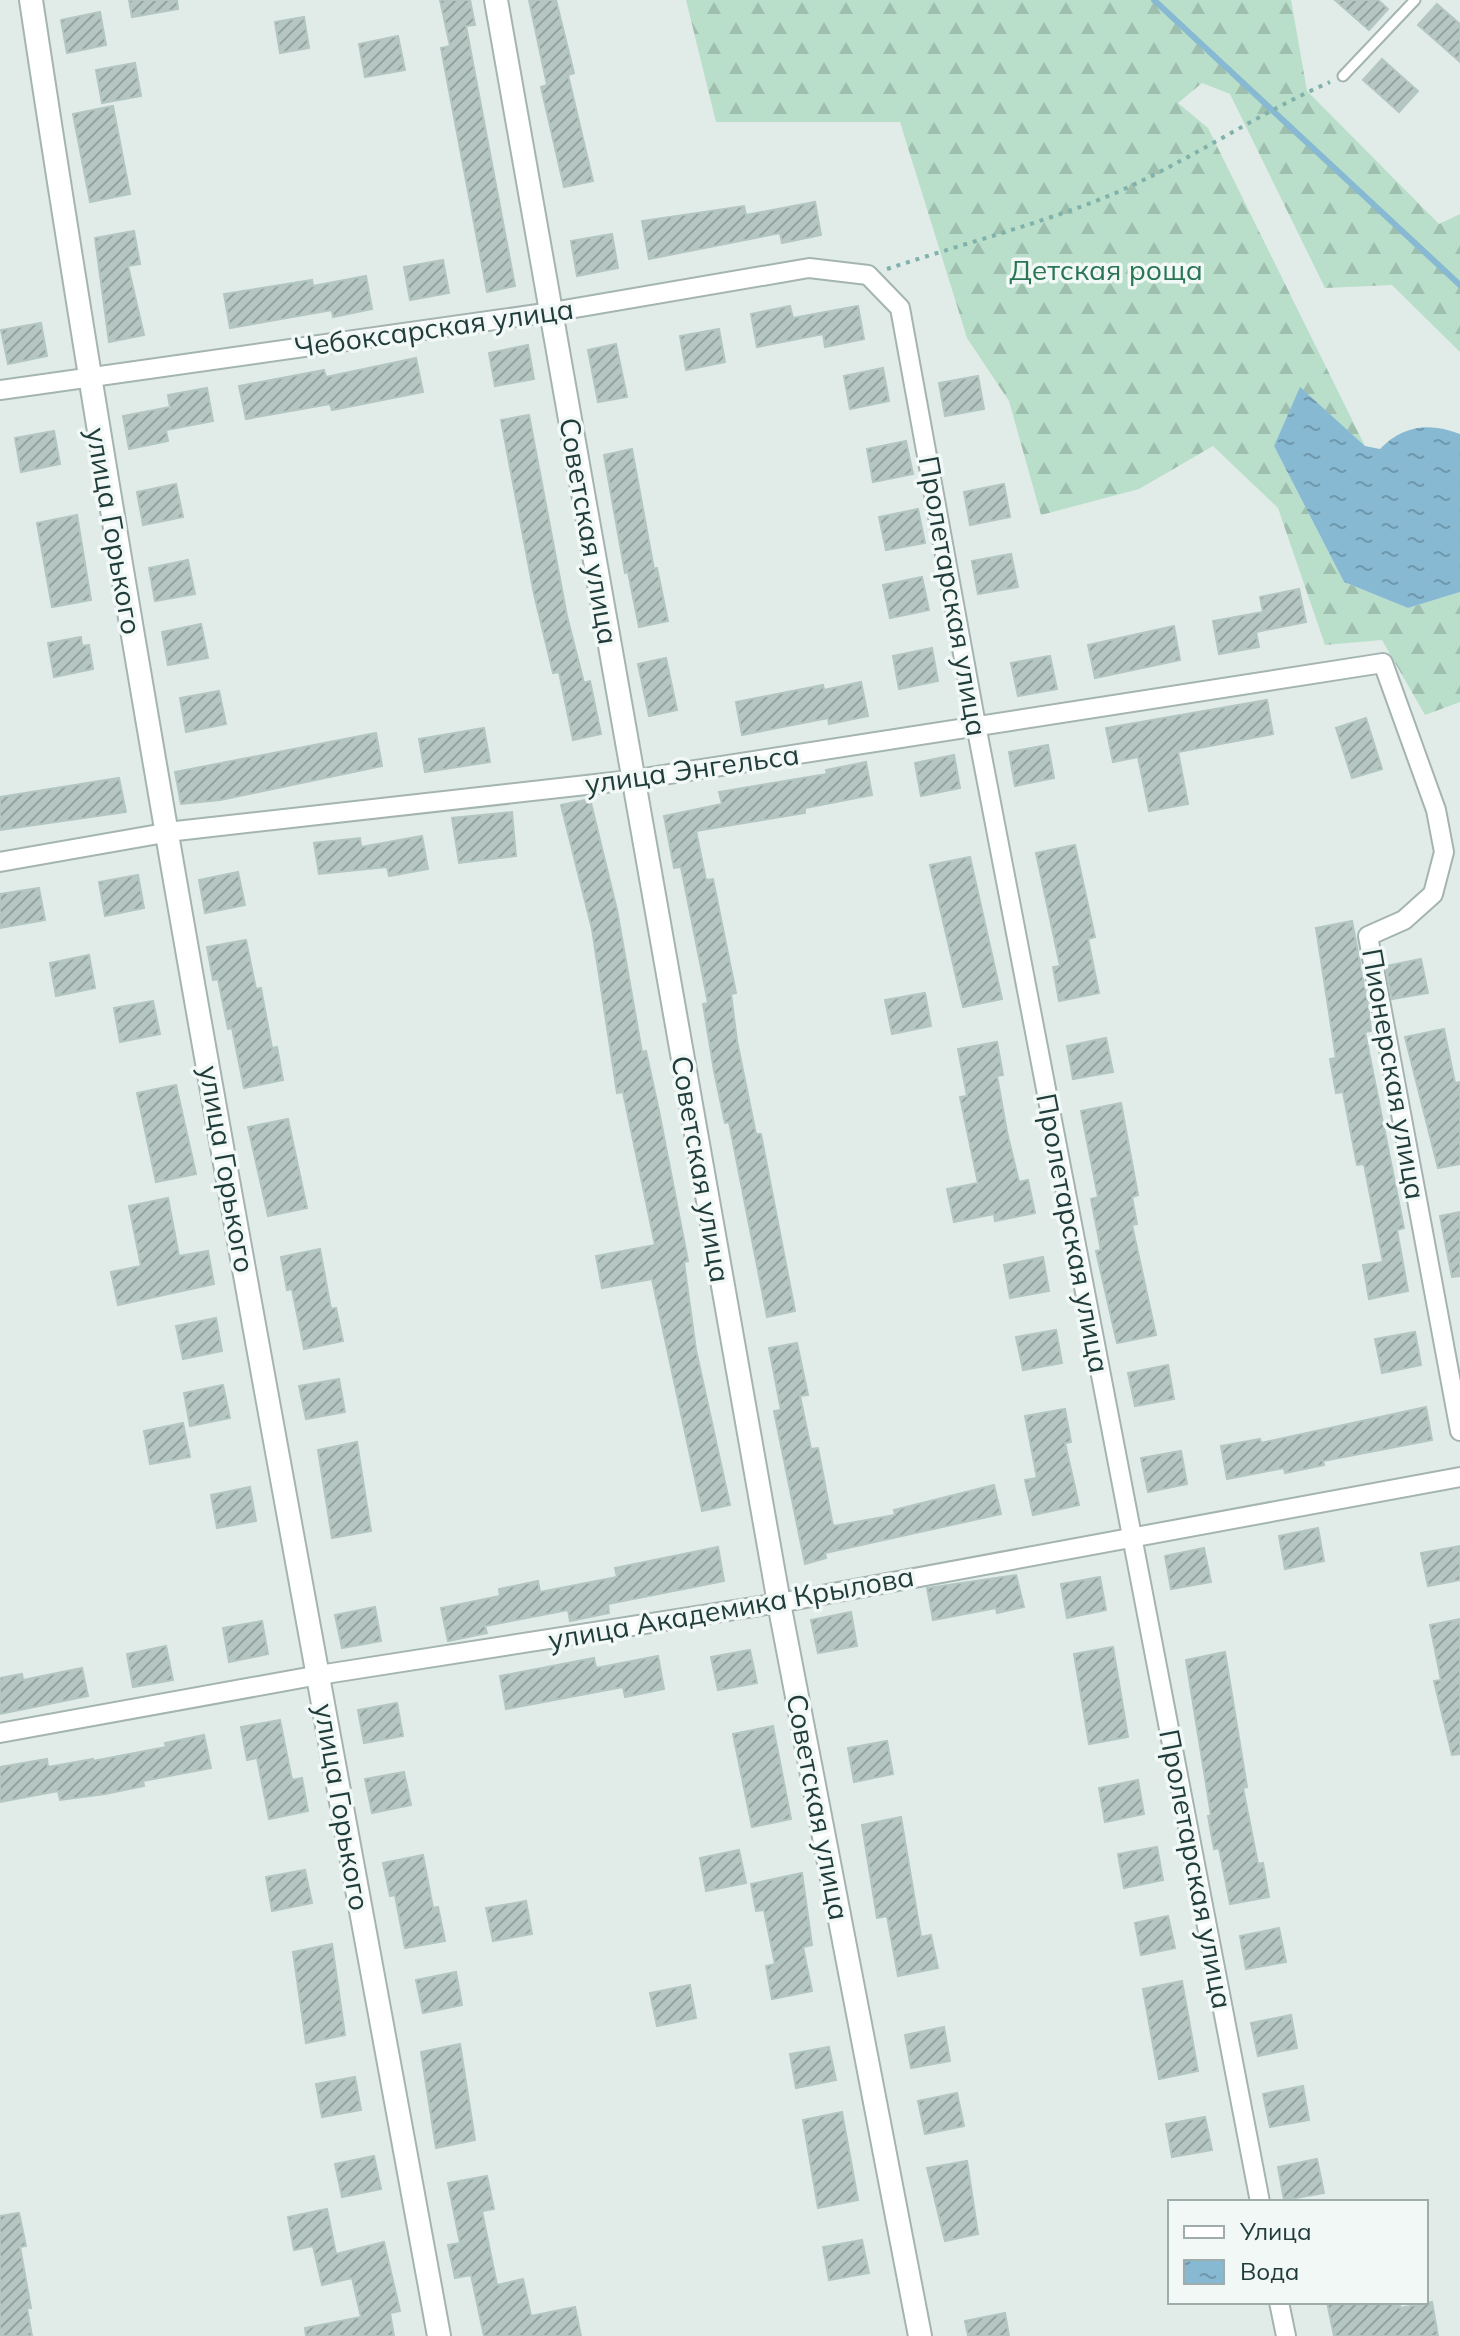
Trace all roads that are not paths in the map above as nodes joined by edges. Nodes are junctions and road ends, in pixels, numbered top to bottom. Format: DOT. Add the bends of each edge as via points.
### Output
graph roads {
  1 [pos="31,0"];
  2 [pos="496,0"];
  3 [pos="1415,0"];
  4 [pos="1343,76"];
  5 [pos="868,275"];
  6 [pos="552,312"];
  7 [pos="88,378"];
  8 [pos="0,390"];
  9 [pos="1383,663"];
  10 [pos="976,725"];
  11 [pos="631,780"];
  12 [pos="166,833"];
  13 [pos="0,862"];
  14 [pos="1460,1431"];
  15 [pos="1460,1477"];
  16 [pos="1131,1536"];
  17 [pos="779,1603"];
  18 [pos="319,1675"];
  19 [pos="0,1733"];
  20 [pos="1260,2200"];
  21 [pos="1279,2304"];
  22 [pos="439,2336"];
  23 [pos="920,2336"];
  24 [pos="1286,2336"];
  1 -- 7 [label="street, улица Горького"];
  2 -- 6 [label="street, Советская улица"];
  3 -- 4 [label="lane"];
  5 -- 6 [label="street, Чебоксарская улица" via="809,268"];
  5 -- 10 [label="street, Пролетарская улица" via="900,308"];
  6 -- 7 [label="street, Чебоксарская улица"];
  6 -- 11 [label="street, Советская улица"];
  7 -- 8 [label="street, Чебоксарская улица"];
  7 -- 12 [label="street, улица Горького"];
  9 -- 10 [label="street, улица Энгельса"];
  9 -- 14 [label="street, Пионерская улица" via="1436,810 1444,852 1433,894 1404,920 1368,936"];
  10 -- 11 [label="street, улица Энгельса"];
  10 -- 16 [label="street, Пролетарская улица"];
  11 -- 12 [label="street, улица Энгельса"];
  11 -- 17 [label="street, Советская улица"];
  12 -- 13 [label="street, улица Энгельса"];
  12 -- 18 [label="street, улица Горького"];
  15 -- 16 [label="street, улица Академика Крылова"];
  16 -- 17 [label="street, улица Академика Крылова"];
  16 -- 20 [label="street, Пролетарская улица"];
  17 -- 18 [label="street, улица Академика Крылова"];
  17 -- 23 [label="street, Советская улица"];
  18 -- 19 [label="street, улица Академика Крылова"];
  18 -- 22 [label="street, улица Горького"];
  21 -- 24 [label="street"];
}
